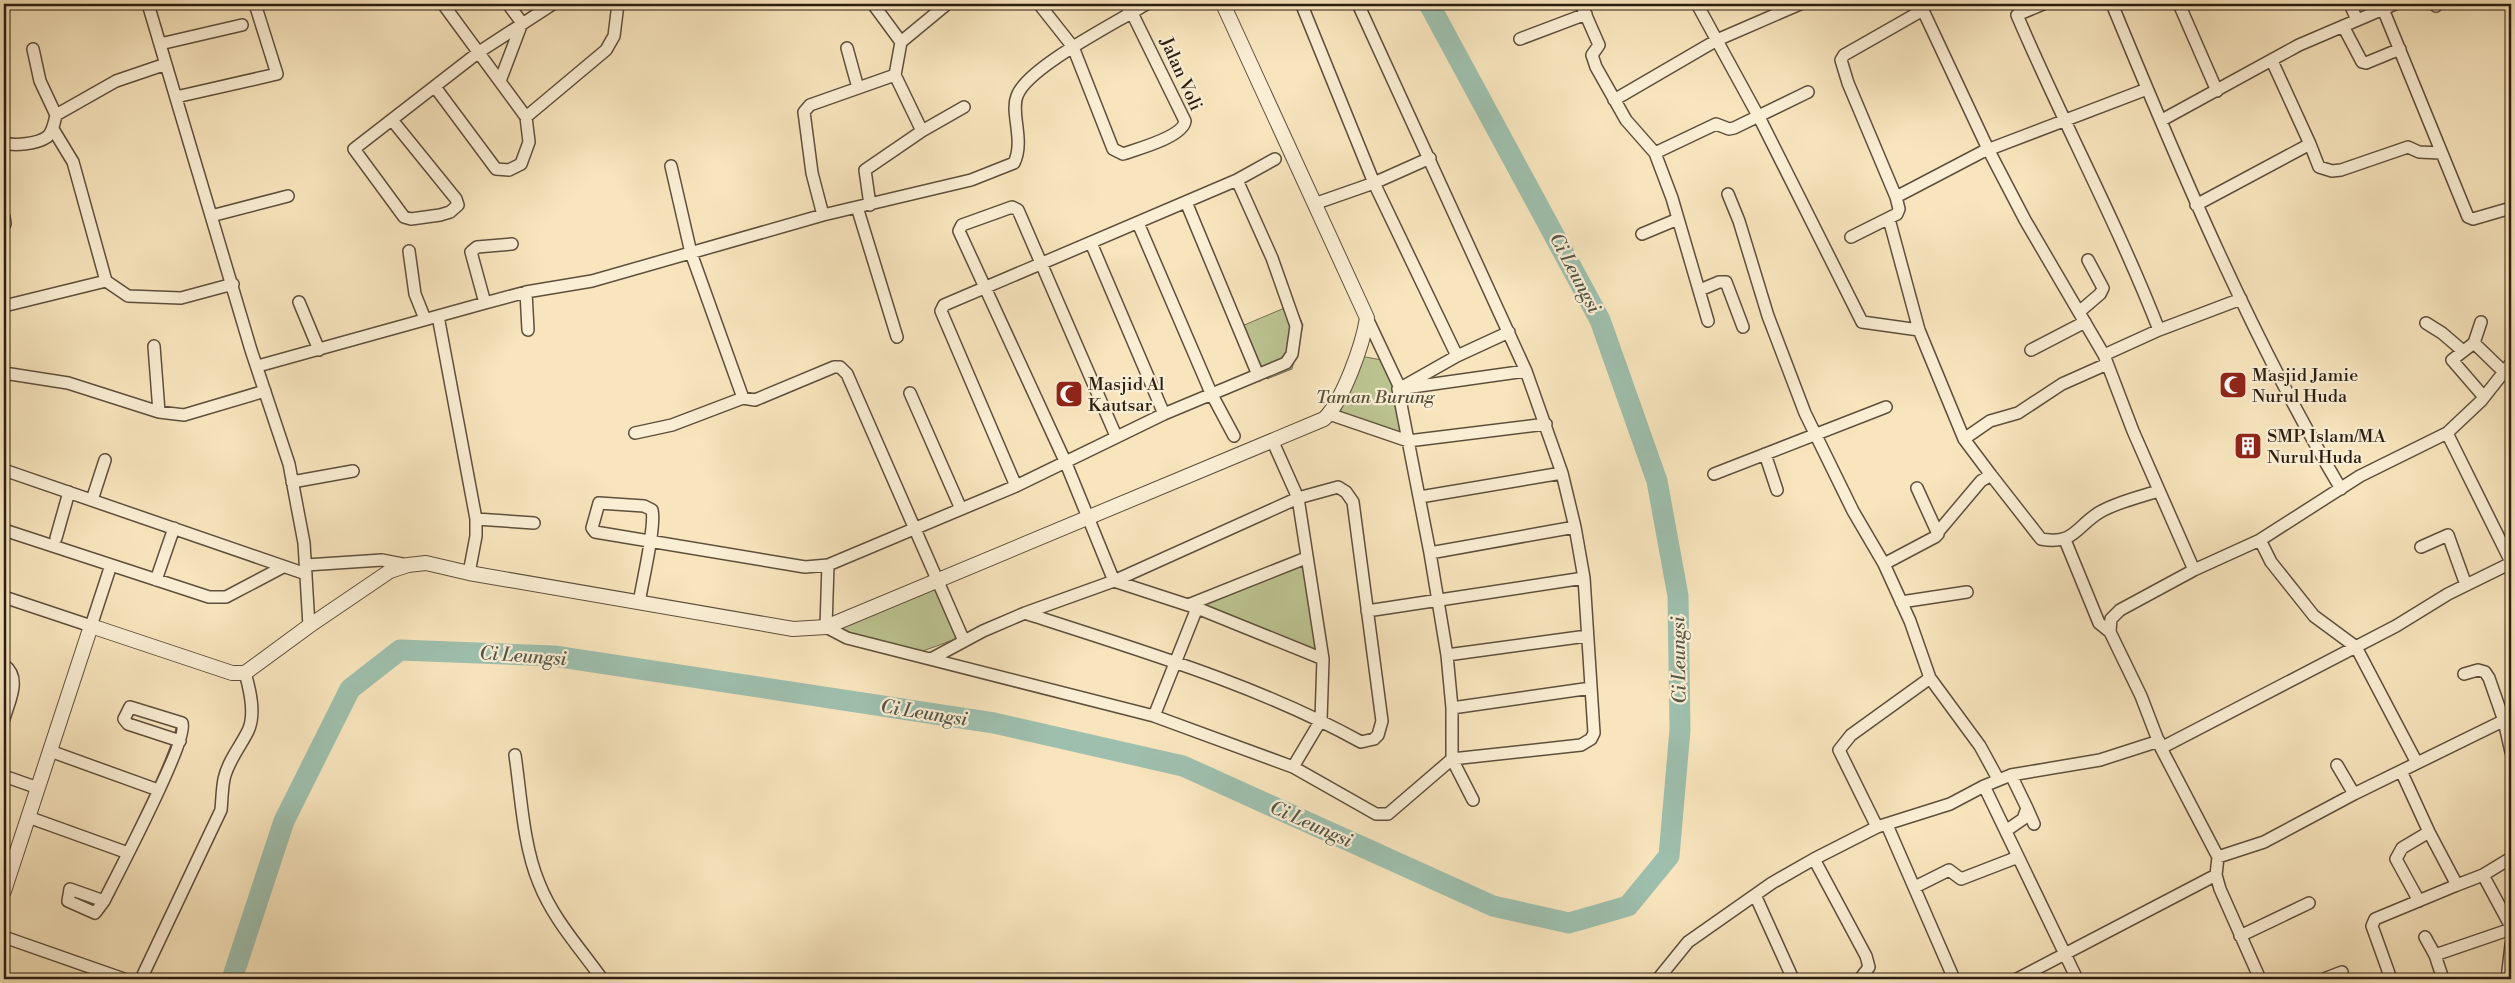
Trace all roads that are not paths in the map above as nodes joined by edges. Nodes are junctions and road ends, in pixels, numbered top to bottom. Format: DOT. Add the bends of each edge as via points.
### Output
graph roads {
  1 [pos="148,4"];
  2 [pos="255,4"];
  3 [pos="443,4"];
  4 [pos="508,4"];
  5 [pos="553,4"];
  6 [pos="618,4"];
  7 [pos="873,4"];
  8 [pos="947,4"];
  9 [pos="1039,4"];
  10 [pos="1146,4"];
  11 [pos="1223,4"];
  12 [pos="1304,4"];
  13 [pos="1358,4"];
  14 [pos="1697,4"];
  15 [pos="1800,4"];
  16 [pos="2043,4"];
  17 [pos="2112,4"];
  18 [pos="2179,4"];
  19 [pos="2350,4"];
  20 [pos="2394,4"];
  21 [pos="2509,4"];
  22 [pos="1922,7"];
  23 [pos="2511,7"];
  24 [pos="1128,8"];
  25 [pos="1584,9"];
  26 [pos="2383,9"];
  27 [pos="2357,20"];
  28 [pos="522,23"];
  29 [pos="242,25"];
  30 [pos="2343,26"];
  31 [pos="1520,39"];
  32 [pos="1717,40"];
  33 [pos="902,42"];
  34 [pos="160,44"];
  35 [pos="1073,47"];
  36 [pos="847,48"];
  37 [pos="2400,49"];
  38 [pos="33,50"];
  39 [pos="479,52"];
  40 [pos="2272,61"];
  41 [pos="166,64"];
  42 [pos="895,75"];
  43 [pos="500,81"];
  44 [pos="435,87"];
  45 [pos="858,88"];
  46 [pos="2147,88"];
  47 [pos="2217,91"];
  48 [pos="1808,92"];
  49 [pos="176,97"];
  50 [pos="1614,100"];
  51 [pos="964,107"];
  52 [pos="56,115"];
  53 [pos="1758,116"];
  54 [pos="526,117"];
  55 [pos="2063,119"];
  56 [pos="392,120"];
  57 [pos="2162,120"];
  58 [pos="53,129"];
  59 [pos="922,131"];
  60 [pos="4,143"];
  61 [pos="2310,144"];
  62 [pos="1988,150"];
  63 [pos="1655,153"];
  64 [pos="2441,153"];
  65 [pos="1430,158"];
  66 [pos="1275,160"];
  67 [pos="671,166"];
  68 [pos="1237,180"];
  69 [pos="1374,183"];
  70 [pos="1728,194"];
  71 [pos="288,196"];
  72 [pos="1896,197"];
  73 [pos="1186,202"];
  74 [pos="1314,204"];
  75 [pos="870,205"];
  76 [pos="2196,205"];
  77 [pos="857,208"];
  78 [pos="2511,208"];
  79 [pos="823,215"];
  80 [pos="211,216"];
  81 [pos="1678,219"];
  82 [pos="1889,219"];
  83 [pos="1138,223"];
  84 [pos="1642,234"];
  85 [pos="1850,237"];
  86 [pos="1091,243"];
  87 [pos="512,244"];
  88 [pos="409,251"];
  89 [pos="691,253"];
  90 [pos="2088,260"];
  91 [pos="1043,264"];
  92 [pos="106,281"];
  93 [pos="233,284"];
  94 [pos="986,288"];
  95 [pos="1700,290"];
  96 [pos="526,292"];
  97 [pos="2241,299"];
  98 [pos="300,302"];
  99 [pos="485,303"];
  100 [pos="4,306"];
  101 [pos="438,316"];
  102 [pos="2082,317"];
  103 [pos="1367,318"];
  104 [pos="425,320"];
  105 [pos="1708,321"];
  106 [pos="2481,322"];
  107 [pos="2426,323"];
  108 [pos="1743,326"];
  109 [pos="528,330"];
  110 [pos="1919,330"];
  111 [pos="2159,330"];
  112 [pos="1509,332"];
  113 [pos="897,337"];
  114 [pos="2474,343"];
  115 [pos="154,346"];
  116 [pos="319,350"];
  117 [pos="2032,350"];
  118 [pos="2463,351"];
  119 [pos="1457,356"];
  120 [pos="2105,359"];
  121 [pos="2511,363"];
  122 [pos="258,366"];
  123 [pos="1526,371"];
  124 [pos="2504,372"];
  125 [pos="4,373"];
  126 [pos="1258,375"];
  127 [pos="1399,389"];
  128 [pos="265,391"];
  129 [pos="1211,392"];
  130 [pos="910,393"];
  131 [pos="2484,397"];
  132 [pos="743,398"];
  133 [pos="1886,407"];
  134 [pos="160,412"];
  135 [pos="1164,414"];
  136 [pos="1329,414"];
  137 [pos="1546,424"];
  138 [pos="635,433"];
  139 [pos="2447,433"];
  140 [pos="1815,434"];
  141 [pos="1116,436"];
  142 [pos="1234,436"];
  143 [pos="1964,439"];
  144 [pos="1408,441"];
  145 [pos="1272,442"];
  146 [pos="1765,454"];
  147 [pos="105,460"];
  148 [pos="1065,461"];
  149 [pos="4,470"];
  150 [pos="354,471"];
  151 [pos="1562,473"];
  152 [pos="1714,474"];
  153 [pos="1991,475"];
  154 [pos="292,482"];
  155 [pos="1016,486"];
  156 [pos="1917,488"];
  157 [pos="2341,489"];
  158 [pos="1777,490"];
  159 [pos="2158,491"];
  160 [pos="69,492"];
  161 [pos="1420,497"];
  162 [pos="1298,498"];
  163 [pos="92,500"];
  164 [pos="961,510"];
  165 [pos="1089,518"];
  166 [pos="476,519"];
  167 [pos="534,523"];
  168 [pos="1575,527"];
  169 [pos="174,528"];
  170 [pos="915,529"];
  171 [pos="4,530"];
  172 [pos="1938,532"];
  173 [pos="56,538"];
  174 [pos="2065,540"];
  175 [pos="2260,540"];
  176 [pos="649,541"];
  177 [pos="2421,547"];
  178 [pos="1430,553"];
  179 [pos="1306,558"];
  180 [pos="2511,563"];
  181 [pos="1884,564"];
  182 [pos="111,565"];
  183 [pos="408,565"];
  184 [pos="828,565"];
  185 [pos="283,567"];
  186 [pos="306,570"];
  187 [pos="2194,570"];
  188 [pos="469,573"];
  189 [pos="1584,578"];
  190 [pos="156,580"];
  191 [pos="936,580"];
  192 [pos="1114,581"];
  193 [pos="2466,585"];
  194 [pos="1967,592"];
  195 [pos="4,597"];
  196 [pos="1437,602"];
  197 [pos="1901,602"];
  198 [pos="639,603"];
  199 [pos="1192,606"];
  200 [pos="1367,611"];
  201 [pos="1025,613"];
  202 [pos="91,626"];
  203 [pos="309,626"];
  204 [pos="826,627"];
  205 [pos="2110,632"];
  206 [pos="1587,636"];
  207 [pos="964,641"];
  208 [pos="2356,647"];
  209 [pos="1447,655"];
  210 [pos="931,659"];
  211 [pos="1323,659"];
  212 [pos="1176,662"];
  213 [pos="4,665"];
  214 [pos="245,673"];
  215 [pos="2464,674"];
  216 [pos="1930,678"];
  217 [pos="1591,688"];
  218 [pos="1452,708"];
  219 [pos="1154,716"];
  220 [pos="4,719"];
  221 [pos="2508,719"];
  222 [pos="1321,720"];
  223 [pos="180,741"];
  224 [pos="2160,744"];
  225 [pos="50,751"];
  226 [pos="2511,752"];
  227 [pos="515,754"];
  228 [pos="1452,759"];
  229 [pos="2417,763"];
  230 [pos="2337,765"];
  231 [pos="1292,767"];
  232 [pos="2401,771"];
  233 [pos="2011,775"];
  234 [pos="4,776"];
  235 [pos="1998,779"];
  236 [pos="1984,786"];
  237 [pos="38,788"];
  238 [pos="158,790"];
  239 [pos="2354,794"];
  240 [pos="1473,800"];
  241 [pos="2027,808"];
  242 [pos="28,816"];
  243 [pos="2034,824"];
  244 [pos="1882,826"];
  245 [pos="2007,830"];
  246 [pos="2429,832"];
  247 [pos="128,852"];
  248 [pos="2018,857"];
  249 [pos="2218,857"];
  250 [pos="2511,858"];
  251 [pos="1814,859"];
  252 [pos="2216,875"];
  253 [pos="2482,875"];
  254 [pos="2457,885"];
  255 [pos="1915,887"];
  256 [pos="4,891"];
  257 [pos="1755,896"];
  258 [pos="2419,901"];
  259 [pos="104,902"];
  260 [pos="2309,903"];
  261 [pos="2511,928"];
  262 [pos="2240,936"];
  263 [pos="2425,937"];
  264 [pos="4,938"];
  265 [pos="2511,945"];
  266 [pos="2066,954"];
  267 [pos="2435,954"];
  268 [pos="2342,972"];
  269 [pos="1661,978"];
  270 [pos="124,979"];
  271 [pos="141,979"];
  272 [pos="602,979"];
  273 [pos="1793,979"];
  274 [pos="1860,979"];
  275 [pos="1954,979"];
  276 [pos="2017,979"];
  277 [pos="2077,979"];
  278 [pos="2260,979"];
  279 [pos="2324,979"];
  280 [pos="2391,979"];
  281 [pos="2443,979"];
  282 [pos="2507,979"];
  1 -- 34 [label="street"];
  2 -- 49 [label="street" via="277,74"];
  3 -- 39 [label="street"];
  4 -- 28 [label="street"];
  5 -- 28 [label="street"];
  6 -- 54 [label="street" via="614,36 606,50"];
  7 -- 33 [label="street"];
  8 -- 33 [label="street"];
  9 -- 35 [label="street"];
  10 -- 24 [label="street"];
  11 -- 74 [label="street"];
  12 -- 69 [label="street"];
  13 -- 65 [label="street"];
  14 -- 32 [label="street"];
  15 -- 32 [label="street"];
  16 -- 55 [label="street" via="2017,15"];
  17 -- 46 [label="street"];
  18 -- 47 [label="street"];
  19 -- 27 [label="street"];
  20 -- 26 [label="street"];
  21 -- 23 [label="street"];
  22 -- 62 [label="street"];
  22 -- 72 [label="street" via="1844,55 1841,60"];
  24 -- 35 [label="street"];
  24 -- 35 [label="street, Jalan Voli" via="1184,116 1184,127 1176,134 1123,154 1117,153"];
  25 -- 31 [label="street"];
  25 -- 50 [label="street" via="1599,44 1592,53 1593,59"];
  26 -- 27 [label="street"];
  26 -- 37 [label="street"];
  27 -- 30 [label="street"];
  28 -- 39 [label="street"];
  28 -- 43 [label="street"];
  29 -- 34 [label="street"];
  30 -- 37 [label="street" via="2362,62"];
  30 -- 40 [label="street"];
  32 -- 50 [label="street"];
  32 -- 53 [label="street"];
  33 -- 42 [label="street"];
  34 -- 41 [label="street"];
  35 -- 75 [label="street" via="1024,82 1016,97 1019,152 1014,163 971,180"];
  36 -- 45 [label="street"];
  37 -- 64 [label="street"];
  38 -- 52 [label="street" via="40,81"];
  39 -- 43 [label="street"];
  39 -- 44 [label="street"];
  40 -- 47 [label="street"];
  40 -- 61 [label="street"];
  41 -- 49 [label="street"];
  41 -- 52 [label="street" via="116,81"];
  42 -- 45 [label="street"];
  42 -- 59 [label="street"];
  43 -- 54 [label="street"];
  44 -- 54 [label="street" via="496,169 509,170 521,164 529,142"];
  44 -- 56 [label="street"];
  45 -- 79 [label="street" via="810,105 804,112 812,173"];
  46 -- 55 [label="street"];
  46 -- 57 [label="street"];
  47 -- 57 [label="street"];
  48 -- 53 [label="street"];
  49 -- 80 [label="street"];
  50 -- 63 [label="street"];
  51 -- 59 [label="street"];
  52 -- 58 [label="street"];
  53 -- 63 [label="street" via="1732,129 1716,124"];
  53 -- 110 [label="street" via="1862,322"];
  55 -- 62 [label="street"];
  55 -- 111 [label="street" via="2115,223"];
  56 -- 56 [label="street" via="354,150 404,217 410,219 450,212 458,205 456,199"];
  57 -- 76 [label="street"];
  58 -- 60 [label="street" via="46,138 18,145"];
  58 -- 92 [label="street" via="73,162"];
  59 -- 75 [label="street" via="865,170"];
  61 -- 64 [label="street" via="2319,167 2332,171 2408,147 2419,152"];
  61 -- 76 [label="street"];
  62 -- 72 [label="street"];
  62 -- 102 [label="street" via="2024,220"];
  63 -- 81 [label="street"];
  64 -- 78 [label="street" via="2469,219"];
  65 -- 69 [label="street"];
  65 -- 112 [label="street"];
  66 -- 68 [label="street"];
  67 -- 89 [label="street"];
  68 -- 73 [label="street"];
  68 -- 126 [label="street" via="1272,258 1296,326 1292,354 1288,360"];
  69 -- 74 [label="street"];
  69 -- 119 [label="street"];
  70 -- 140 [label="street" via="1768,316"];
  71 -- 80 [label="street"];
  72 -- 82 [label="street" via="1899,209"];
  73 -- 83 [label="street"];
  73 -- 126 [label="street"];
  74 -- 103 [label="street"];
  75 -- 77 [label="street"];
  76 -- 97 [label="street"];
  77 -- 79 [label="street"];
  77 -- 113 [label="street"];
  79 -- 89 [label="street"];
  80 -- 93 [label="street"];
  81 -- 84 [label="street"];
  81 -- 95 [label="street"];
  82 -- 85 [label="street"];
  82 -- 110 [label="street"];
  83 -- 86 [label="street"];
  83 -- 129 [label="street"];
  86 -- 91 [label="street"];
  86 -- 135 [label="street"];
  87 -- 99 [label="street" via="477,247 471,252"];
  88 -- 104 [label="street" via="416,294"];
  89 -- 96 [label="street" via="592,281"];
  89 -- 132 [label="street"];
  90 -- 102 [label="street" via="2103,288"];
  91 -- 94 [label="street"];
  91 -- 94 [label="street" via="1016,208 962,225 960,231"];
  91 -- 141 [label="street"];
  92 -- 93 [label="street" via="128,296 181,298"];
  92 -- 100 [label="street"];
  93 -- 122 [label="street"];
  94 -- 148 [label="street"];
  94 -- 155 [label="street" via="946,303 941,311"];
  95 -- 105 [label="street"];
  95 -- 108 [label="street" via="1726,282"];
  96 -- 99 [label="street"];
  96 -- 109 [label="street"];
  97 -- 111 [label="street"];
  97 -- 157 [label="street" via="2293,406"];
  98 -- 116 [label="street"];
  99 -- 101 [label="street"];
  101 -- 104 [label="street"];
  101 -- 166 [label="street"];
  102 -- 117 [label="street"];
  102 -- 120 [label="street"];
  103 -- 127 [label="street"];
  103 -- 136 [label="street" via="1363,343"];
  104 -- 116 [label="street"];
  106 -- 114 [label="street"];
  107 -- 118 [label="street"];
  110 -- 143 [label="street"];
  111 -- 120 [label="street"];
  112 -- 119 [label="street"];
  112 -- 123 [label="street"];
  114 -- 118 [label="street"];
  114 -- 124 [label="street"];
  115 -- 134 [label="street"];
  116 -- 122 [label="street"];
  118 -- 131 [label="street" via="2453,361"];
  119 -- 127 [label="street"];
  120 -- 143 [label="street" via="2018,413 1990,421"];
  120 -- 159 [label="street"];
  121 -- 124 [label="street"];
  122 -- 128 [label="street"];
  123 -- 127 [label="street"];
  123 -- 137 [label="street"];
  124 -- 131 [label="street"];
  125 -- 134 [label="street" via="68,383"];
  126 -- 129 [label="street"];
  127 -- 144 [label="street"];
  128 -- 134 [label="street" via="196,413"];
  128 -- 154 [label="street"];
  129 -- 135 [label="street"];
  129 -- 142 [label="street"];
  130 -- 164 [label="street"];
  131 -- 139 [label="street"];
  132 -- 138 [label="street" via="672,425"];
  132 -- 170 [label="street" via="755,400 840,367 847,374"];
  133 -- 140 [label="street"];
  135 -- 141 [label="street"];
  136 -- 144 [label="street"];
  136 -- 145 [label="street"];
  137 -- 144 [label="street"];
  137 -- 151 [label="street"];
  139 -- 157 [label="street" via="2378,466"];
  139 -- 180 [label="street"];
  140 -- 146 [label="street"];
  140 -- 181 [label="street" via="1853,511"];
  141 -- 148 [label="street"];
  143 -- 153 [label="street"];
  144 -- 161 [label="street"];
  145 -- 162 [label="street"];
  145 -- 165 [label="street"];
  146 -- 152 [label="street"];
  146 -- 158 [label="street"];
  147 -- 163 [label="street"];
  148 -- 155 [label="street"];
  148 -- 165 [label="street"];
  149 -- 160 [label="street"];
  150 -- 154 [label="street"];
  151 -- 161 [label="street"];
  151 -- 168 [label="street"];
  153 -- 172 [label="street" via="1981,481"];
  153 -- 174 [label="street" via="2040,539"];
  154 -- 186 [label="street"];
  155 -- 164 [label="street"];
  156 -- 172 [label="street"];
  157 -- 175 [label="street"];
  159 -- 174 [label="street" via="2100,511"];
  159 -- 187 [label="street"];
  160 -- 163 [label="street"];
  160 -- 173 [label="street"];
  161 -- 178 [label="street"];
  162 -- 179 [label="street"];
  162 -- 192 [label="street"];
  162 -- 200 [label="street" via="1333,487 1342,488 1350,496"];
  163 -- 169 [label="street"];
  164 -- 170 [label="street"];
  165 -- 191 [label="street"];
  165 -- 192 [label="street"];
  166 -- 167 [label="street"];
  166 -- 188 [label="street"];
  168 -- 178 [label="street"];
  168 -- 189 [label="street"];
  169 -- 185 [label="street"];
  169 -- 190 [label="street"];
  170 -- 184 [label="street"];
  170 -- 191 [label="street"];
  171 -- 182 [label="street"];
  172 -- 181 [label="street" via="1935,537"];
  174 -- 205 [label="street" via="2099,623"];
  175 -- 187 [label="street"];
  175 -- 208 [label="street" via="2271,562 2314,616"];
  176 -- 176 [label="street" via="595,532 592,528 597,504 649,507 654,516"];
  176 -- 184 [label="street" via="805,567"];
  176 -- 198 [label="street"];
  177 -- 193 [label="street" via="2446,535 2450,537"];
  178 -- 196 [label="street"];
  179 -- 199 [label="street"];
  179 -- 211 [label="street"];
  180 -- 193 [label="street"];
  181 -- 197 [label="street"];
  182 -- 190 [label="street"];
  182 -- 202 [label="street"];
  183 -- 186 [label="street" via="382,560"];
  183 -- 188 [label="street" via="426,563"];
  183 -- 203 [label="street" via="390,571"];
  184 -- 204 [label="street"];
  185 -- 186 [label="street"];
  185 -- 190 [label="street" via="226,598 209,597"];
  186 -- 203 [label="street"];
  187 -- 205 [label="street" via="2116,612"];
  188 -- 198 [label="street"];
  189 -- 196 [label="street"];
  189 -- 206 [label="street"];
  191 -- 204 [label="street"];
  191 -- 207 [label="street"];
  192 -- 199 [label="street"];
  192 -- 201 [label="street"];
  193 -- 208 [label="street"];
  194 -- 197 [label="street"];
  195 -- 202 [label="street"];
  196 -- 200 [label="street"];
  196 -- 209 [label="street"];
  197 -- 216 [label="street"];
  198 -- 204 [label="street" via="793,629"];
  199 -- 211 [label="street"];
  199 -- 212 [label="street"];
  200 -- 222 [label="street" via="1382,721 1378,735 1370,741 1361,742"];
  201 -- 207 [label="street"];
  201 -- 212 [label="street"];
  202 -- 214 [label="street" via="223,670"];
  202 -- 225 [label="street"];
  203 -- 214 [label="street"];
  204 -- 210 [label="street" via="847,638"];
  205 -- 224 [label="street"];
  206 -- 209 [label="street"];
  206 -- 217 [label="street"];
  207 -- 210 [label="street"];
  208 -- 224 [label="street"];
  208 -- 229 [label="street"];
  209 -- 218 [label="street"];
  210 -- 219 [label="street"];
  211 -- 222 [label="street"];
  212 -- 219 [label="street"];
  212 -- 222 [label="street"];
  213 -- 220 [label="street" via="14,680"];
  214 -- 271 [label="street" via="251,706 249,729 230,760 224,779 221,810"];
  215 -- 221 [label="street" via="2478,670 2485,672"];
  216 -- 235 [label="street" via="1980,746"];
  216 -- 244 [label="street" via="1851,735 1839,750"];
  217 -- 218 [label="street"];
  217 -- 228 [label="street" via="1594,733 1585,743"];
  218 -- 228 [label="street"];
  219 -- 231 [label="street"];
  221 -- 226 [label="street"];
  221 -- 229 [label="street"];
  222 -- 231 [label="street"];
  223 -- 223 [label="street" via="182,723 130,706 124,719 128,724"];
  223 -- 238 [label="street"];
  224 -- 233 [label="street" via="2100,760"];
  224 -- 249 [label="street"];
  225 -- 237 [label="street"];
  225 -- 238 [label="street"];
  227 -- 272 [label="street" via="528,842 538,883 554,913"];
  228 -- 231 [label="street" via="1384,815 1376,814"];
  228 -- 240 [label="street"];
  229 -- 232 [label="street"];
  230 -- 239 [label="street"];
  232 -- 239 [label="street"];
  232 -- 246 [label="street"];
  233 -- 235 [label="street"];
  233 -- 241 [label="street"];
  234 -- 237 [label="street"];
  235 -- 236 [label="street"];
  236 -- 244 [label="street" via="1950,804"];
  236 -- 245 [label="street"];
  237 -- 242 [label="street"];
  238 -- 247 [label="street"];
  239 -- 249 [label="street" via="2264,842"];
  241 -- 243 [label="street"];
  241 -- 245 [label="street" via="2023,819"];
  242 -- 247 [label="street"];
  242 -- 256 [label="street"];
  244 -- 251 [label="street"];
  244 -- 255 [label="street"];
  245 -- 248 [label="street"];
  246 -- 254 [label="street"];
  246 -- 258 [label="street" via="2402,848 2396,859"];
  247 -- 259 [label="street"];
  248 -- 255 [label="street" via="1961,879 1949,870"];
  248 -- 266 [label="street"];
  249 -- 252 [label="street"];
  250 -- 253 [label="street"];
  251 -- 257 [label="street"];
  251 -- 274 [label="street" via="1866,956 1869,967"];
  252 -- 262 [label="street"];
  252 -- 266 [label="street"];
  253 -- 254 [label="street"];
  253 -- 261 [label="street"];
  254 -- 258 [label="street"];
  255 -- 275 [label="street"];
  257 -- 269 [label="street" via="1688,942 1675,955"];
  257 -- 273 [label="street"];
  258 -- 280 [label="street" via="2376,919 2372,926"];
  260 -- 262 [label="street"];
  261 -- 267 [label="street"];
  262 -- 278 [label="street"];
  263 -- 267 [label="street"];
  264 -- 270 [label="street"];
  265 -- 282 [label="street"];
  266 -- 276 [label="street"];
  266 -- 277 [label="street"];
  267 -- 281 [label="street"];
  268 -- 279 [label="street"];
}
